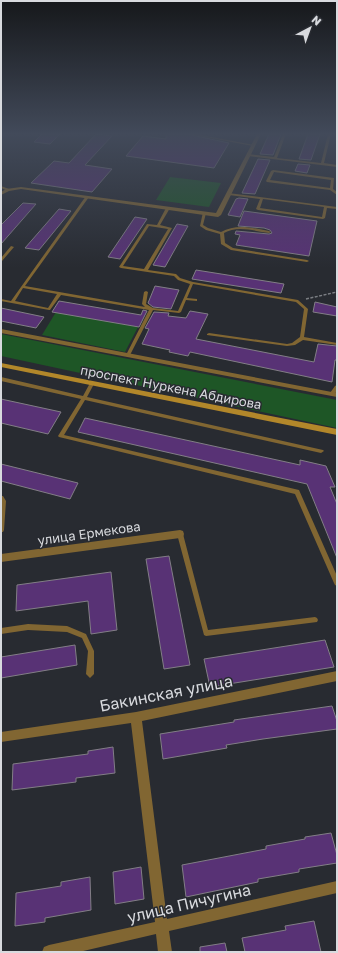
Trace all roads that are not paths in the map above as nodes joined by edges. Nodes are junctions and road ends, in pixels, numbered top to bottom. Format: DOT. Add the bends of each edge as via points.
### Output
graph roads {
  1 [pos="237,178"];
  2 [pos="269,178"];
  3 [pos="329,178"];
  4 [pos="1,187"];
  5 [pos="331,189"];
  6 [pos="8,190"];
  7 [pos="1,194"];
  8 [pos="229,194"];
  9 [pos="337,194"];
  10 [pos="87,197"];
  11 [pos="262,199"];
  12 [pos="326,207"];
  13 [pos="168,208"];
  14 [pos="337,208"];
  15 [pos="204,213"];
  16 [pos="158,226"];
  17 [pos="269,232"];
  18 [pos="222,233"];
  19 [pos="12,247"];
  20 [pos="1,260"];
  21 [pos="307,261"];
  22 [pos="145,271"];
  23 [pos="192,283"];
  24 [pos="22,287"];
  25 [pos="146,292"];
  26 [pos="60,293"];
  27 [pos="185,298"];
  28 [pos="1,300"];
  29 [pos="196,300"];
  30 [pos="12,302"];
  31 [pos="152,309"];
  32 [pos="1,331"];
  33 [pos="210,334"];
  34 [pos="302,338"];
  35 [pos="337,344"];
  36 [pos="128,355"];
  37 [pos="1,365"];
  38 [pos="1,379"];
  39 [pos="92,384"];
  40 [pos="337,387"];
  41 [pos="334,395"];
  42 [pos="84,398"];
  43 [pos="337,432"];
  44 [pos="321,451"];
  45 [pos="1,498"];
  46 [pos="1,530"];
  47 [pos="180,534"];
  48 [pos="1,558"];
  49 [pos="337,583"];
  50 [pos="315,620"];
  51 [pos="1,631"];
  52 [pos="90,674"];
  53 [pos="337,676"];
  54 [pos="136,717"];
  55 [pos="1,737"];
  56 [pos="337,888"];
  57 [pos="161,927"];
  58 [pos="49,952"];
  59 [pos="165,952"];
  1 -- 8 [label="street"];
  2 -- 5 [label="lane" via="268,181"];
  3 -- 5 [label="lane" via="333,179"];
  4 -- 6 [label="lane"];
  5 -- 9 [label="lane"];
  6 -- 7 [label="street"];
  6 -- 10 [label="street" via="21,188"];
  8 -- 11 [label="lane"];
  8 -- 15 [label="street" via="218,215"];
  10 -- 13 [label="street"];
  10 -- 24 [label="lane"];
  11 -- 12 [label="lane"];
  11 -- 12 [label="lane" via="258,209 323,218"];
  12 -- 14 [label="lane"];
  13 -- 15 [label="street"];
  13 -- 16 [label="lane"];
  15 -- 18 [label="lane" via="201,225"];
  16 -- 22 [label="lane" via="170,228"];
  16 -- 22 [label="lane" via="148,225 121,267"];
  17 -- 18 [label="lane" via="232,228"];
  18 -- 21 [label="lane" via="222,244 232,249"];
  19 -- 20 [label="lane"];
  22 -- 23 [label="lane" via="175,275"];
  23 -- 27 [label="lane"];
  23 -- 34 [label="lane" via="297,301 306,309"];
  24 -- 26 [label="lane"];
  24 -- 30 [label="lane"];
  25 -- 31 [label="lane" via="144,304"];
  26 -- 30 [label="lane" via="49,309"];
  26 -- 31 [label="lane"];
  27 -- 29 [label="lane"];
  27 -- 31 [label="lane" via="179,312"];
  28 -- 30 [label="lane"];
  31 -- 36 [label="lane"];
  32 -- 36 [label="street, проспект Нуркена Абдирова"];
  33 -- 34 [label="lane" via="287,345"];
  34 -- 35 [label="lane"];
  36 -- 41 [label="street, проспект Нуркена Абдирова"];
  37 -- 39 [label="main road, проспект Нуркена Абдирова"];
  38 -- 42 [label="lane"];
  39 -- 42 [label="lane"];
  39 -- 43 [label="main road, проспект Нуркена Абдирова"];
  40 -- 41 [label="lane"];
  42 -- 44 [label="lane"];
  42 -- 49 [label="lane" via="62,436 297,492"];
  45 -- 46 [label="lane"];
  47 -- 48 [label="street, улица Ермекова"];
  47 -- 50 [label="lane" via="206,634"];
  51 -- 52 [label="lane" via="28,627 67,629 84,636 91,651"];
  53 -- 54 [label="street, Бакинская улица"];
  54 -- 55 [label="street, Бакинская улица"];
  54 -- 57 [label="street"];
  56 -- 57 [label="street, улица Пичугина"];
  57 -- 58 [label="street, улица Пичугина"];
  57 -- 59 [label="street"];
}
